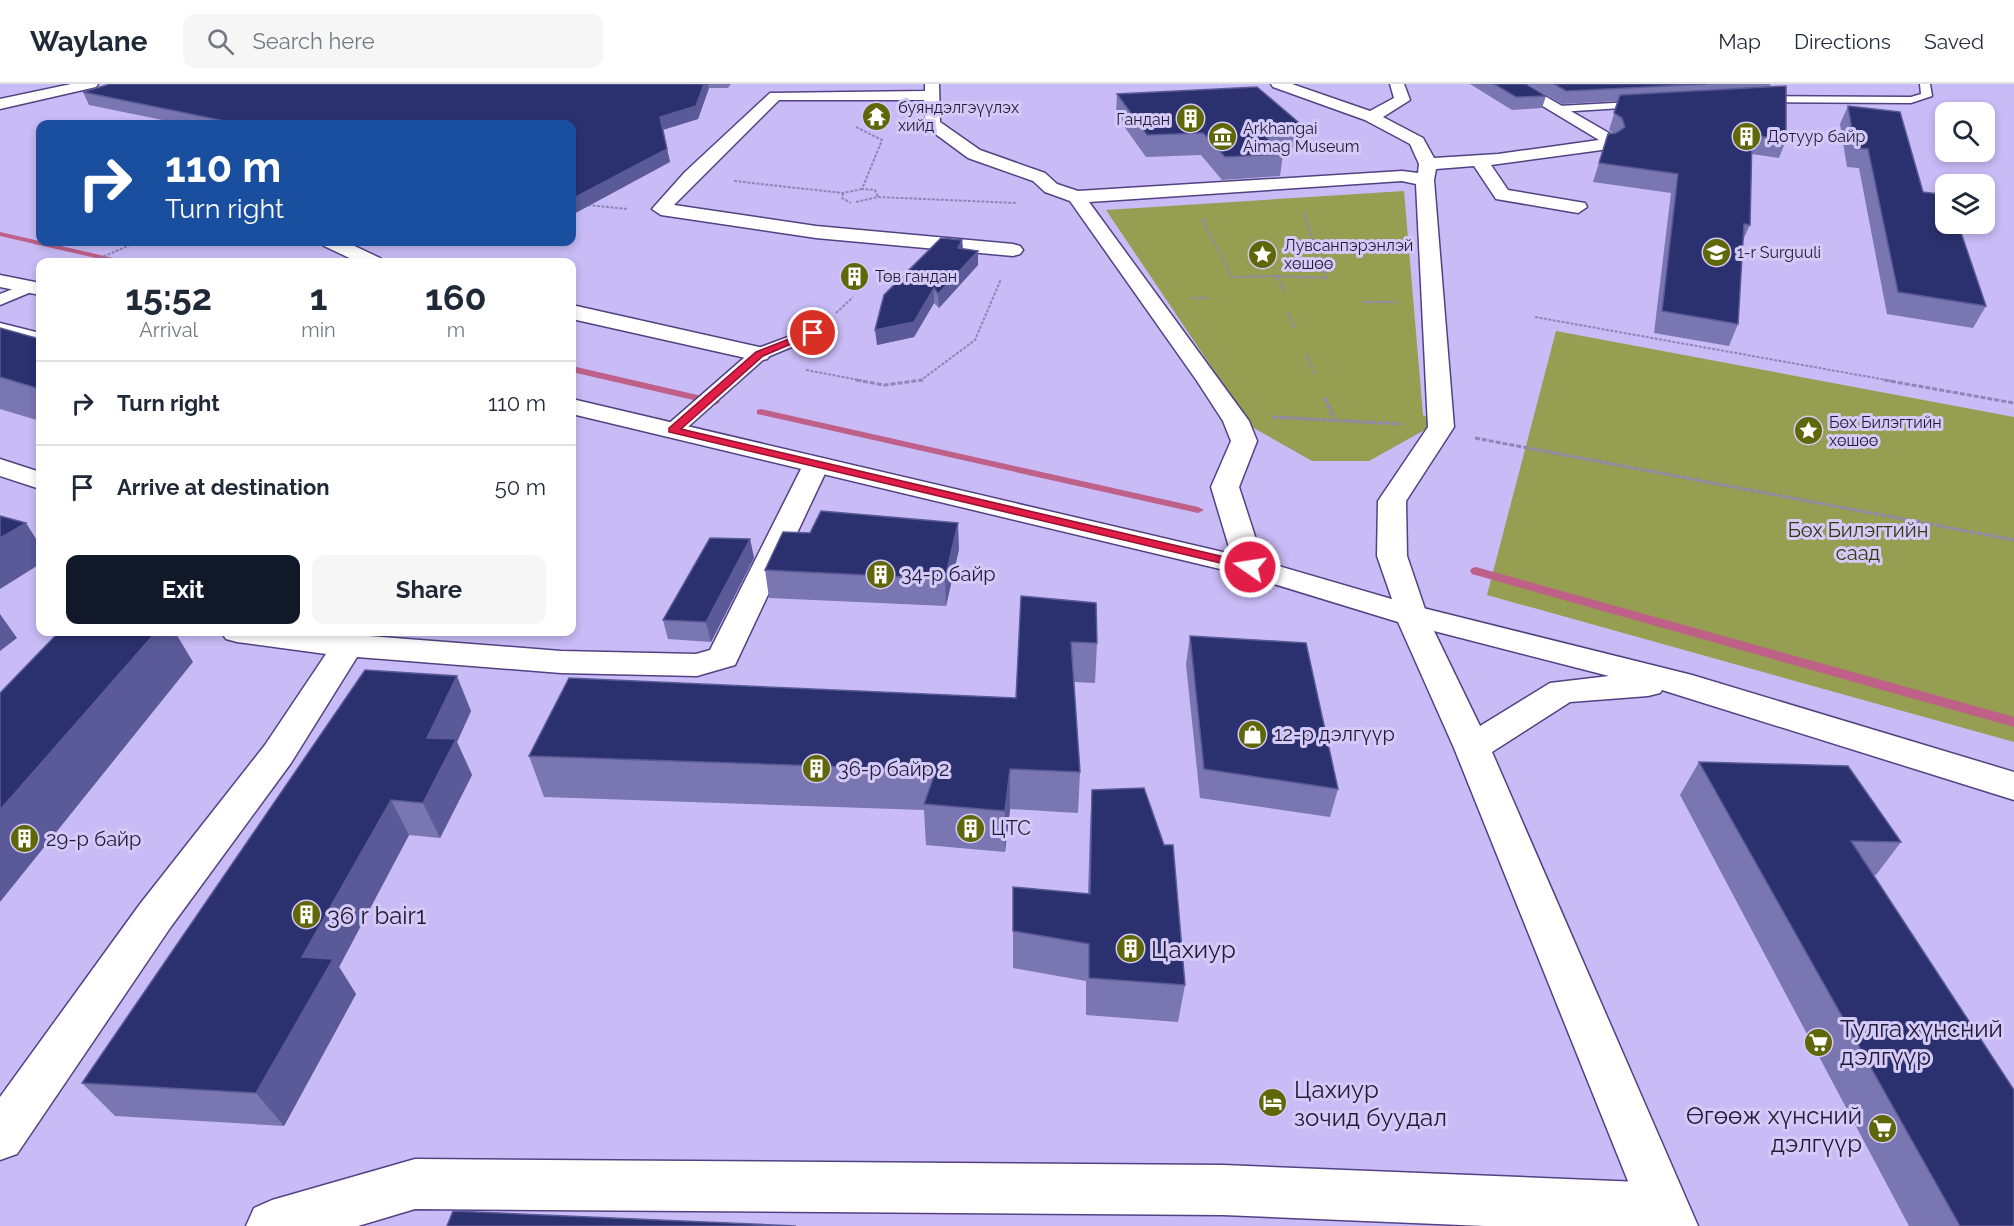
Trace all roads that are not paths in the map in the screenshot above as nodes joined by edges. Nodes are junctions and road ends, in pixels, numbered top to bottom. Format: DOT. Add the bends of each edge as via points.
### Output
graph roads {
  1 [pos="91,84"];
  2 [pos="1278,84"];
  3 [pos="1397,84"];
  4 [pos="1513,84"];
  5 [pos="1925,84"];
  6 [pos="932,90"];
  7 [pos="1737,99"];
  8 [pos="1666,103"];
  9 [pos="0,104"];
  10 [pos="1558,109"];
  11 [pos="1371,117"];
  12 [pos="1479,160"];
  13 [pos="1426,172"];
  14 [pos="1076,197"];
  15 [pos="1578,207"];
  16 [pos="339,246"];
  17 [pos="1013,250"];
  18 [pos="365,258"];
  19 [pos="0,281"];
  20 [pos="36,288"];
  21 [pos="0,300"];
  22 [pos="576,313"];
  23 [pos="0,328"];
  24 [pos="813,333"];
  25 [pos="36,337"];
  26 [pos="756,356"];
  27 [pos="576,408"];
  28 [pos="673,430"];
  29 [pos="816,465"];
  30 [pos="0,467"];
  31 [pos="36,480"];
  32 [pos="1250,567"];
  33 [pos="1411,615"];
  34 [pos="269,636"];
  35 [pos="348,646"];
  36 [pos="1680,683"];
  37 [pos="1472,748"];
  38 [pos="2014,786"];
  39 [pos="0,1137"];
  40 [pos="1668,1217"];
  41 [pos="272,1226"];
  1 -- 9 [label="street"];
  2 -- 11 [label="street"];
  3 -- 11 [label="street" via="1402,100"];
  4 -- 10 [label="street"];
  5 -- 7 [label="lane" via="1927,96 1911,100"];
  6 -- 14 [label="street" via="932,124 949,138 974,154 1039,177 1051,188"];
  6 -- 17 [label="street" via="775,96 662,209 816,232"];
  8 -- 10 [label="lane"];
  10 -- 12 [label="street" via="1608,139 1609,144"];
  11 -- 13 [label="street" via="1417,141"];
  12 -- 13 [label="street"];
  12 -- 15 [label="street" via="1502,195"];
  13 -- 14 [label="street"];
  13 -- 33 [label="street" via="1441,427 1392,501 1392,556"];
  14 -- 32 [label="street" via="1171,326 1244,441 1225,487"];
  16 -- 18 [label="street"];
  19 -- 20 [label="street"];
  20 -- 21 [label="lane"];
  22 -- 26 [label="street"];
  23 -- 25 [label="lane"];
  24 -- 26 [label="lane"];
  26 -- 28 [label="lane"];
  27 -- 28 [label="street"];
  28 -- 29 [label="street"];
  29 -- 32 [label="street"];
  29 -- 35 [label="street" via="723,657 697,665 561,662"];
  30 -- 31 [label="street"];
  32 -- 33 [label="street"];
  33 -- 36 [label="street"];
  33 -- 37 [label="street"];
  34 -- 35 [label="street"];
  35 -- 39 [label="street" via="278,754 155,916"];
  36 -- 37 [label="street" via="1562,691"];
  36 -- 38 [label="street"];
  37 -- 40 [label="street"];
  40 -- 41 [label="street" via="1223,1190 415,1184"];
}
